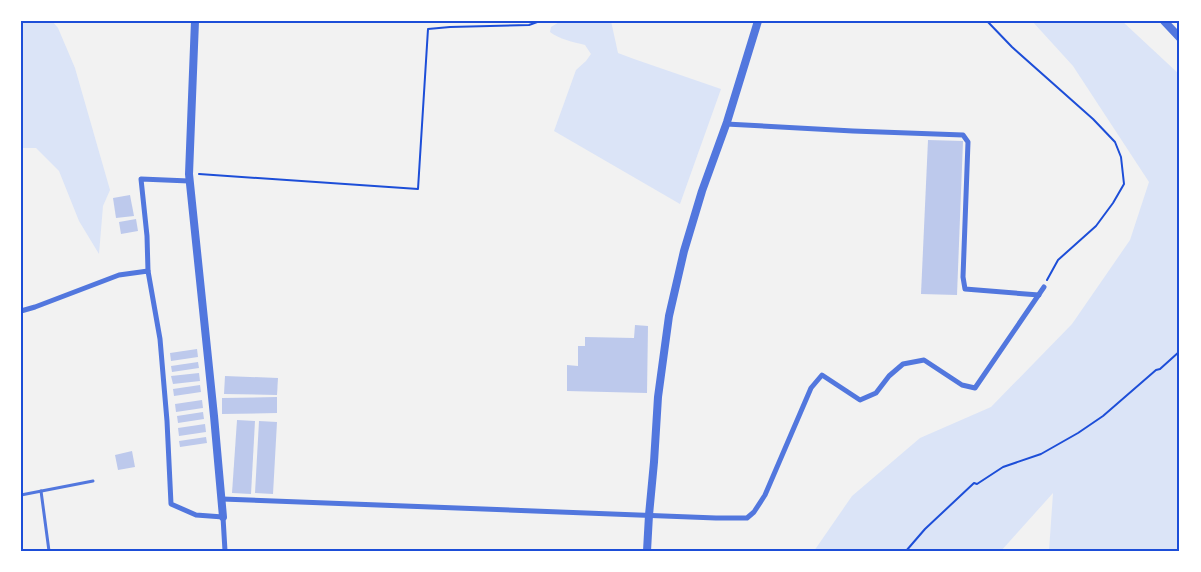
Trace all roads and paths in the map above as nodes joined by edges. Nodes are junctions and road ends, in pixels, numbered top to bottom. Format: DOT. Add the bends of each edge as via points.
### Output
graph roads {
  1 [pos="195,21"];
  2 [pos="540,21"];
  3 [pos="758,21"];
  4 [pos="987,21"];
  5 [pos="1164,21"];
  6 [pos="1180,38"];
  7 [pos="726,124"];
  8 [pos="189,177"];
  9 [pos="148,271"];
  10 [pos="1044,287"];
  11 [pos="1039,295"];
  12 [pos="21,311"];
  13 [pos="1180,350"];
  14 [pos="93,481"];
  15 [pos="41,491"];
  16 [pos="21,495"];
  17 [pos="222,499"];
  18 [pos="648,515"];
  19 [pos="223,517"];
  20 [pos="49,551"];
  21 [pos="225,551"];
  22 [pos="647,551"];
  23 [pos="906,551"];
  1 -- 8 [label="street"];
  2 -- 8 [label="path" via="528,26 428,29 418,189"];
  3 -- 7 [label="street"];
  4 -- 10 [label="path" via="1093,119 1115,142 1121,157 1124,184 1117,197 1096,226 1058,260"];
  5 -- 6 [label="street"];
  7 -- 11 [label="street" via="963,134 968,142 965,289"];
  7 -- 18 [label="street" via="684,251 669,316"];
  8 -- 9 [label="street" via="141,179"];
  8 -- 17 [label="street"];
  9 -- 12 [label="street" via="119,275"];
  9 -- 19 [label="street" via="160,339 171,504 196,515"];
  10 -- 11 [label="street"];
  11 -- 18 [label="street" via="975,388 962,385 924,360 903,364 876,393 860,400 822,375 811,388 765,495 747,518"];
  13 -- 23 [label="path" via="1103,416 1078,433 1042,454 1003,467 974,483 925,528"];
  14 -- 15 [label="lane"];
  15 -- 16 [label="lane"];
  15 -- 20 [label="lane"];
  17 -- 18 [label="street"];
  17 -- 19 [label="street"];
  18 -- 22 [label="street"];
  19 -- 21 [label="street"];
}
